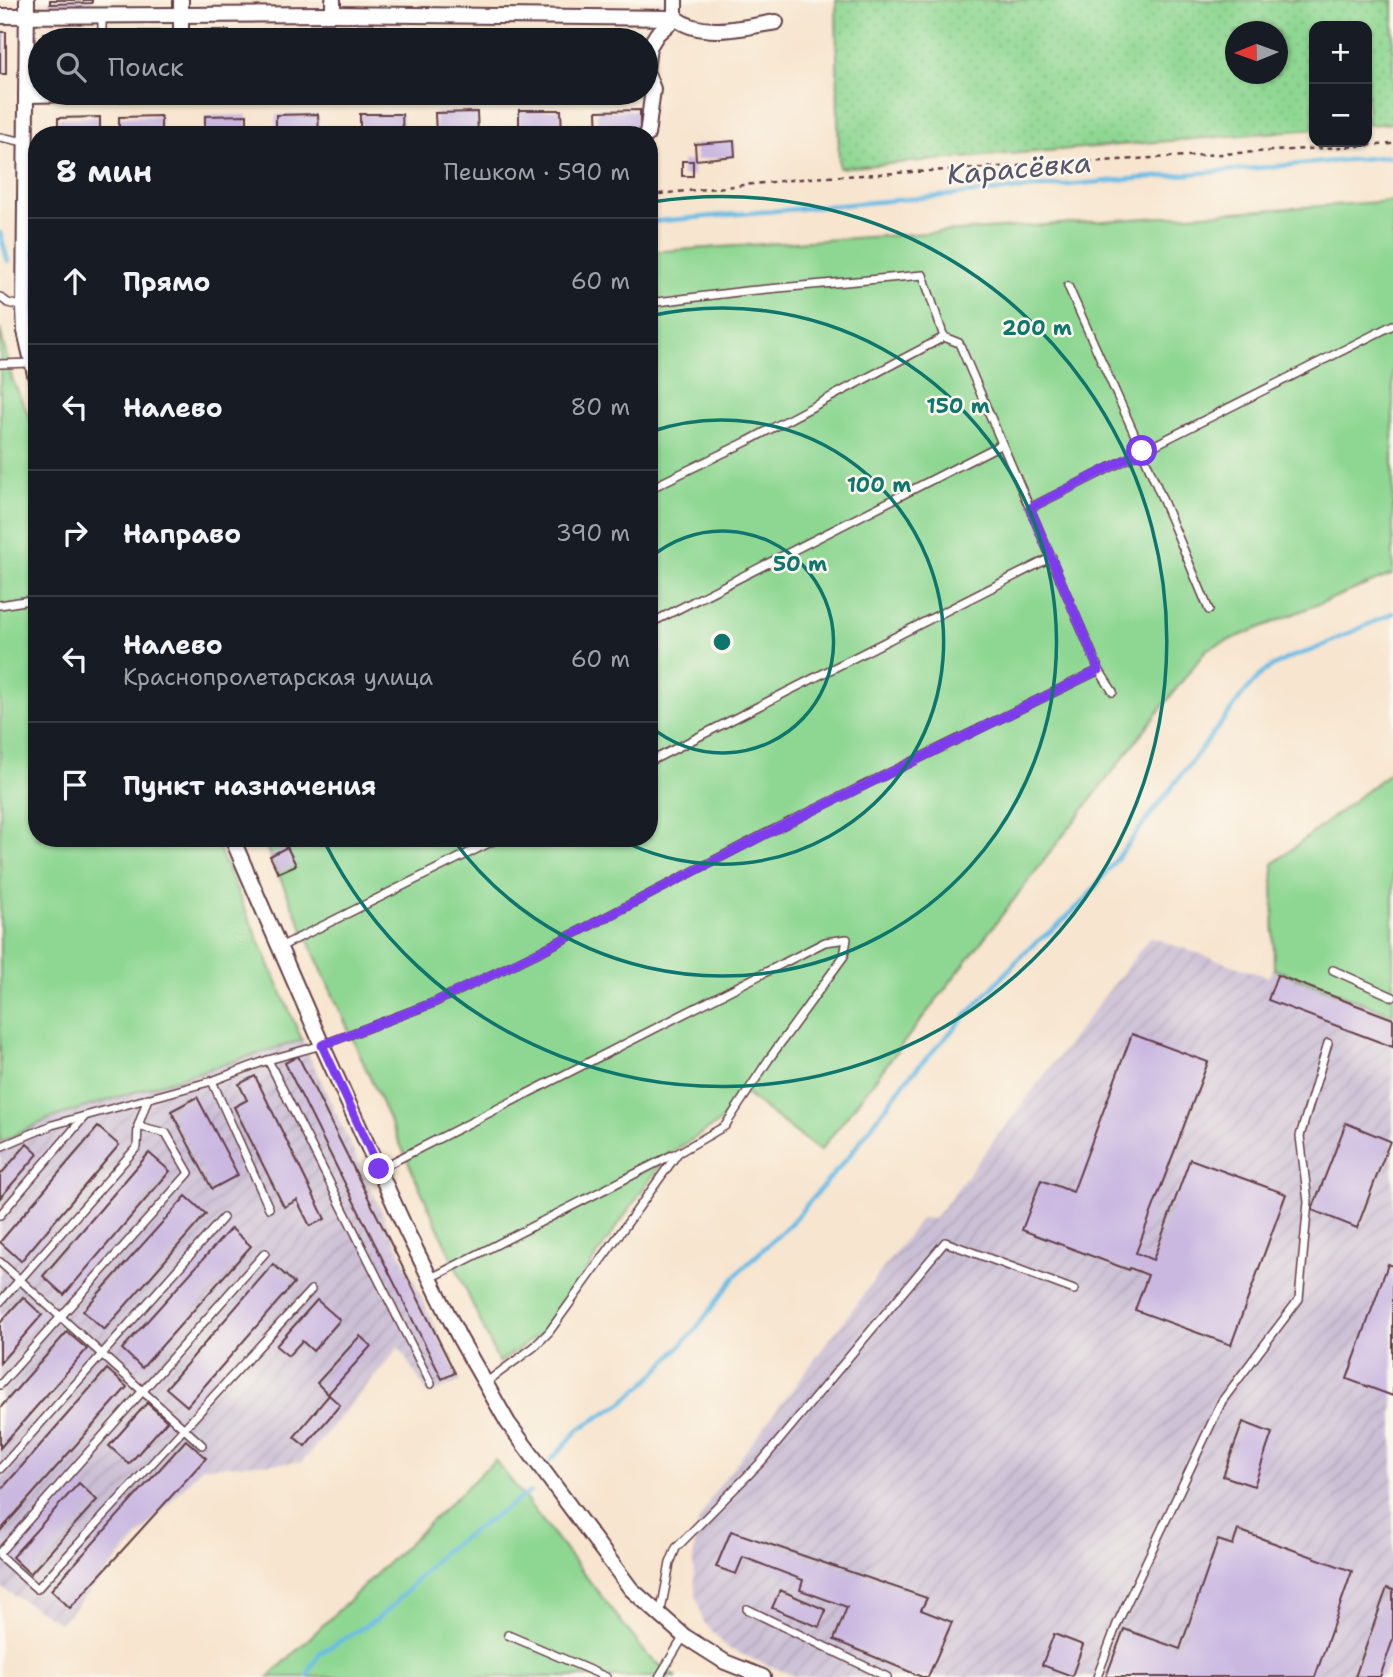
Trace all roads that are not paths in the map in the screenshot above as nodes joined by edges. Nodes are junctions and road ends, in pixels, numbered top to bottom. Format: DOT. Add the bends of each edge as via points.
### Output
graph roads {
  1 [pos="27,0"];
  2 [pos="181,0"];
  3 [pos="675,0"];
  4 [pos="333,7"];
  5 [pos="181,15"];
  6 [pos="0,16"];
  7 [pos="27,16"];
  8 [pos="102,16"];
  9 [pos="675,18"];
  10 [pos="776,22"];
  11 [pos="102,28"];
  12 [pos="181,28"];
  13 [pos="658,33"];
  14 [pos="26,95"];
  15 [pos="651,105"];
  16 [pos="648,126"];
  17 [pos="0,137"];
  18 [pos="25,142"];
  19 [pos="28,158"];
  20 [pos="28,232"];
  21 [pos="1068,286"];
  22 [pos="0,297"];
  23 [pos="658,302"];
  24 [pos="24,307"];
  25 [pos="1393,325"];
  26 [pos="944,337"];
  27 [pos="28,349"];
  28 [pos="28,363"];
  29 [pos="0,364"];
  30 [pos="1002,444"];
  31 [pos="1142,451"];
  32 [pos="658,485"];
  33 [pos="1030,508"];
  34 [pos="1052,558"];
  35 [pos="28,600"];
  36 [pos="0,605"];
  37 [pos="1209,610"];
  38 [pos="658,620"];
  39 [pos="1099,670"];
  40 [pos="1113,692"];
  41 [pos="658,757"];
  42 [pos="236,847"];
  43 [pos="481,847"];
  44 [pos="280,947"];
  45 [pos="1333,970"];
  46 [pos="1393,997"];
  47 [pos="1328,1043"];
  48 [pos="322,1045"];
  49 [pos="268,1060"];
  50 [pos="212,1081"];
  51 [pos="148,1098"];
  52 [pos="86,1115"];
  53 [pos="138,1126"];
  54 [pos="0,1147"];
  55 [pos="678,1153"];
  56 [pos="379,1169"];
  57 [pos="270,1208"];
  58 [pos="0,1215"];
  59 [pos="223,1218"];
  60 [pos="265,1254"];
  61 [pos="0,1262"];
  62 [pos="429,1279"];
  63 [pos="20,1280"];
  64 [pos="311,1290"];
  65 [pos="1074,1290"];
  66 [pos="0,1302"];
  67 [pos="60,1317"];
  68 [pos="102,1354"];
  69 [pos="430,1384"];
  70 [pos="484,1384"];
  71 [pos="0,1385"];
  72 [pos="143,1391"];
  73 [pos="184,1429"];
  74 [pos="202,1445"];
  75 [pos="0,1469"];
  76 [pos="0,1554"];
  77 [pos="747,1609"];
  78 [pos="660,1616"];
  79 [pos="508,1635"];
  80 [pos="684,1636"];
  81 [pos="606,1677"];
  82 [pos="659,1677"];
  83 [pos="763,1677"];
  84 [pos="887,1677"];
  85 [pos="1097,1677"];
  1 -- 7 [label="street"];
  2 -- 5 [label="street"];
  3 -- 9 [label="street"];
  4 -- 5 [label="street"];
  4 -- 9 [label="street"];
  5 -- 8 [label="street"];
  5 -- 12 [label="street"];
  6 -- 7 [label="street"];
  7 -- 8 [label="street"];
  7 -- 14 [label="street"];
  8 -- 11 [label="lane"];
  9 -- 10 [label="street" via="687,27 726,29"];
  9 -- 13 [label="street"];
  14 -- 18 [label="street"];
  15 -- 16 [label="street"];
  17 -- 18 [label="lane"];
  18 -- 19 [label="street"];
  20 -- 24 [label="street"];
  21 -- 31 [label="lane"];
  22 -- 24 [label="lane"];
  23 -- 26 [label="lane" via="923,275"];
  24 -- 27 [label="street"];
  25 -- 31 [label="lane"];
  26 -- 30 [label="lane" via="959,343"];
  26 -- 32 [label="lane"];
  28 -- 29 [label="lane"];
  30 -- 33 [label="lane"];
  30 -- 38 [label="lane"];
  31 -- 33 [label="lane"];
  31 -- 37 [label="lane"];
  33 -- 34 [label="lane"];
  34 -- 39 [label="lane"];
  34 -- 41 [label="lane"];
  35 -- 36 [label="lane"];
  39 -- 40 [label="lane"];
  39 -- 48 [label="lane" via="543,950 433,1003"];
  42 -- 44 [label="street"];
  43 -- 44 [label="lane"];
  44 -- 48 [label="street"];
  45 -- 46 [label="lane"];
  47 -- 85 [label="lane" via="1300,1136 1308,1202 1299,1299 1222,1401"];
  48 -- 49 [label="lane"];
  48 -- 56 [label="street"];
  49 -- 50 [label="lane"];
  49 -- 69 [label="lane"];
  50 -- 51 [label="lane"];
  50 -- 57 [label="lane"];
  51 -- 52 [label="lane"];
  51 -- 53 [label="lane"];
  52 -- 54 [label="lane"];
  52 -- 58 [label="lane"];
  53 -- 63 [label="lane" via="137,1147"];
  53 -- 67 [label="lane" via="166,1133 189,1173"];
  55 -- 56 [label="lane" via="725,1126 844,956 848,939 825,942"];
  55 -- 62 [label="lane"];
  55 -- 70 [label="lane" via="549,1332"];
  56 -- 62 [label="street"];
  59 -- 68 [label="lane"];
  60 -- 72 [label="lane"];
  61 -- 63 [label="lane"];
  62 -- 70 [label="street"];
  63 -- 66 [label="lane"];
  63 -- 67 [label="lane"];
  64 -- 73 [label="lane"];
  65 -- 78 [label="lane" via="945,1242 762,1461 676,1548"];
  67 -- 68 [label="lane"];
  67 -- 71 [label="lane"];
  68 -- 72 [label="lane"];
  68 -- 75 [label="lane"];
  70 -- 78 [label="street" via="631,1589"];
  72 -- 73 [label="lane"];
  72 -- 76 [label="lane"];
  73 -- 74 [label="lane"];
  73 -- 76 [label="lane" via="37,1588"];
  77 -- 84 [label="lane"];
  78 -- 80 [label="street"];
  79 -- 81 [label="lane"];
  80 -- 82 [label="lane"];
  80 -- 83 [label="street" via="725,1662"];
}
